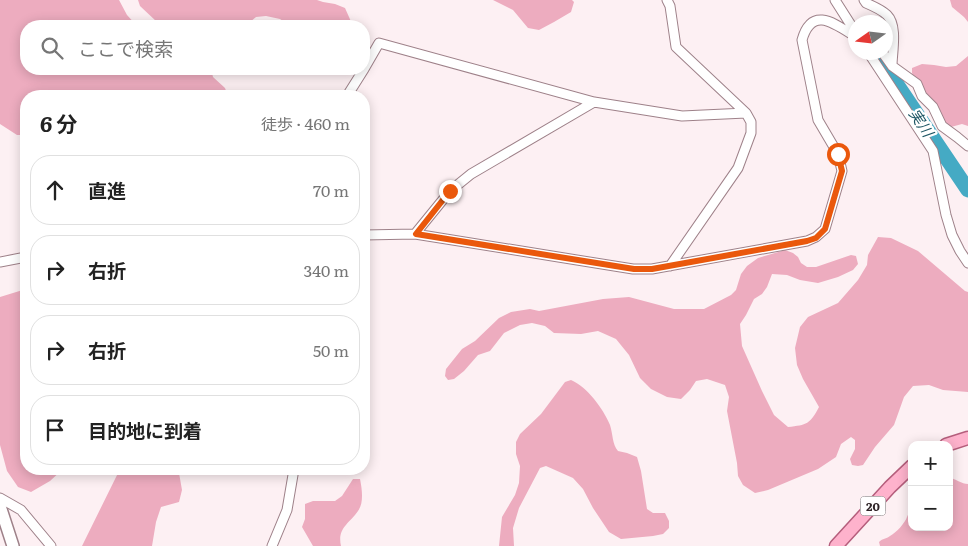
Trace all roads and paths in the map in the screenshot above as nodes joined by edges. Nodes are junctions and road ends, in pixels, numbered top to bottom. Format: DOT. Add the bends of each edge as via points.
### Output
graph roads {
  1 [pos="667,0"];
  2 [pos="835,0"];
  3 [pos="864,0"];
  4 [pos="848,22"];
  5 [pos="848,31"];
  6 [pos="370,59"];
  7 [pos="873,60"];
  8 [pos="888,60"];
  9 [pos="892,66"];
  10 [pos="360,75"];
  11 [pos="351,90"];
  12 [pos="594,102"];
  13 [pos="746,113"];
  14 [pos="968,146"];
  15 [pos="416,234"];
  16 [pos="370,235"];
  17 [pos="20,258"];
  18 [pos="0,262"];
  19 [pos="968,263"];
  20 [pos="670,266"];
  21 [pos="968,438"];
  22 [pos="953,443"];
  23 [pos="908,470"];
  24 [pos="293,475"];
  25 [pos="0,498"];
  26 [pos="0,506"];
  27 [pos="13,546"];
  28 [pos="51,546"];
  29 [pos="272,546"];
  30 [pos="836,546"];
  1 -- 13 [label="street" via="676,47"];
  2 -- 4 [label="street"];
  3 -- 9 [label="street" via="886,14 892,22"];
  5 -- 20 [label="street" via="826,20 817,21 810,23 802,40 818,120 838,154 842,171 825,229 807,241"];
  6 -- 12 [label="street" via="379,43"];
  7 -- 19 [label="street" via="933,151 946,216 952,235"];
  8 -- 9 [label="street"];
  9 -- 14 [label="street" via="917,84 942,126"];
  10 -- 11 [label="street"];
  12 -- 13 [label="street" via="682,116"];
  12 -- 15 [label="street" via="471,174 450,191"];
  13 -- 20 [label="street" via="751,122 751,133 738,168"];
  15 -- 16 [label="street"];
  15 -- 20 [label="street" via="634,269"];
  17 -- 18 [label="street"];
  21 -- 22 [label="main road"];
  23 -- 30 [label="main road, 20"];
  24 -- 29 [label="street" via="288,510"];
  25 -- 28 [label="street" via="21,510"];
  26 -- 27 [label="main road"];
}
